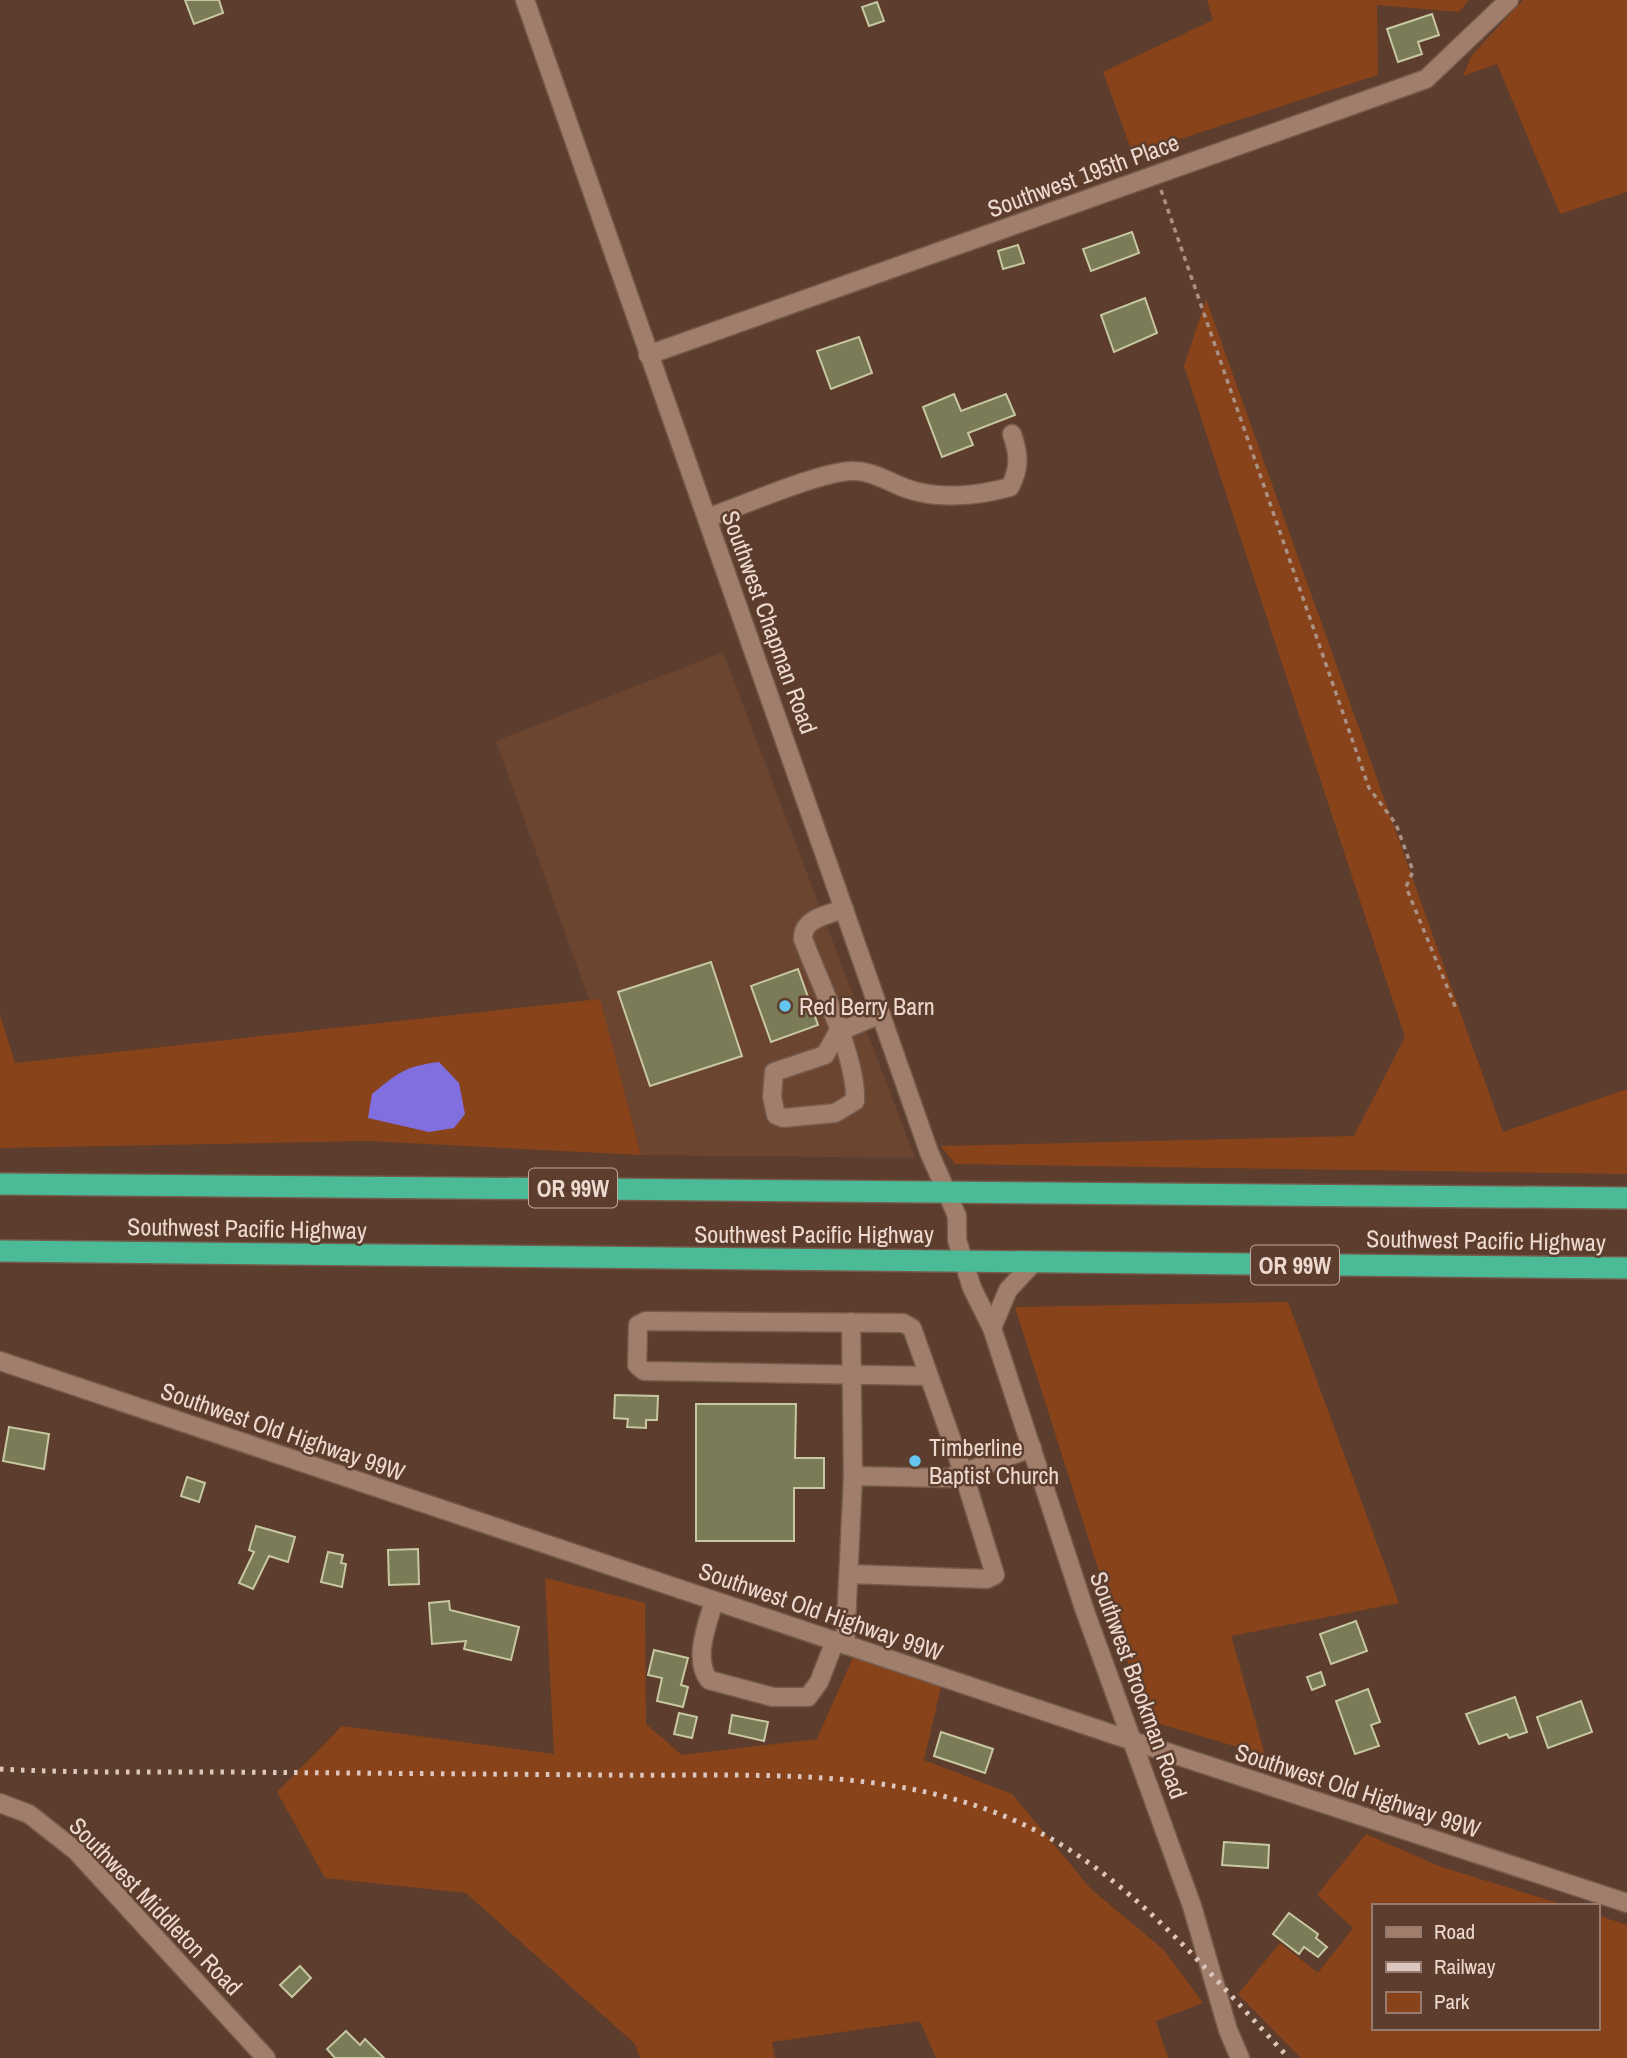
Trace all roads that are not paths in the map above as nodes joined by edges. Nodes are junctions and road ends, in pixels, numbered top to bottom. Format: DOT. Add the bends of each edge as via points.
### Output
graph roads {
  1 [pos="525,0"];
  2 [pos="1509,0"];
  3 [pos="648,355"];
  4 [pos="1012,434"];
  5 [pos="707,518"];
  6 [pos="844,909"];
  7 [pos="881,1014"];
  8 [pos="838,1032"];
  9 [pos="0,1184"];
  10 [pos="946,1192"];
  11 [pos="1627,1198"];
  12 [pos="0,1251"];
  13 [pos="964,1261"];
  14 [pos="1034,1262"];
  15 [pos="1627,1268"];
  16 [pos="851,1322"];
  17 [pos="992,1328"];
  18 [pos="0,1361"];
  19 [pos="851,1374"];
  20 [pos="928,1376"];
  21 [pos="1032,1448"];
  22 [pos="963,1472"];
  23 [pos="853,1476"];
  24 [pos="850,1574"];
  25 [pos="714,1601"];
  26 [pos="840,1643"];
  27 [pos="1133,1741"];
  28 [pos="0,1803"];
  29 [pos="1627,1903"];
  30 [pos="266,2058"];
  31 [pos="1240,2058"];
  1 -- 3 [label="street, Southwest Chapman Road"];
  2 -- 3 [label="street, Southwest 195th Place" via="1426,79"];
  3 -- 5 [label="street, Southwest Chapman Road"];
  4 -- 5 [label="street" via="1018,472 1010,487 982,495 906,489 854,471 829,475"];
  5 -- 6 [label="street, Southwest Chapman Road"];
  6 -- 7 [label="street, Southwest Chapman Road"];
  6 -- 8 [label="street" via="807,923 803,930"];
  7 -- 8 [label="street"];
  7 -- 10 [label="street, Southwest Chapman Road"];
  8 -- 8 [label="street" via="825,1055 774,1072 776,1115 835,1113 855,1101 856,1083"];
  9 -- 10 [label="highway, Southwest Pacific Highway / OR 99W"];
  10 -- 11 [label="highway, Southwest Pacific Highway / OR 99W"];
  10 -- 13 [label="street, Southwest Chapman Road" via="957,1216 957,1240"];
  12 -- 13 [label="highway, Southwest Pacific Highway / OR 99W"];
  13 -- 14 [label="highway, Southwest Pacific Highway / OR 99W"];
  13 -- 17 [label="street, Southwest Brookman Road"];
  14 -- 15 [label="highway, Southwest Pacific Highway / OR 99W"];
  14 -- 17 [label="street" via="1008,1290"];
  16 -- 19 [label="street"];
  16 -- 19 [label="street" via="646,1321 638,1325 637,1365 644,1371"];
  16 -- 20 [label="street" via="903,1322 912,1328"];
  17 -- 21 [label="street, Southwest Brookman Road"];
  18 -- 25 [label="street, Southwest Old Highway 99W"];
  19 -- 20 [label="street"];
  19 -- 23 [label="street"];
  20 -- 22 [label="street"];
  21 -- 22 [label="street"];
  21 -- 27 [label="street, Southwest Brookman Road"];
  22 -- 23 [label="street" via="948,1478"];
  22 -- 24 [label="street" via="995,1575 987,1579"];
  23 -- 24 [label="street"];
  24 -- 26 [label="street"];
  25 -- 26 [label="street, Southwest Old Highway 99W"];
  25 -- 26 [label="street" via="701,1660 709,1680 773,1696 808,1697"];
  26 -- 27 [label="street, Southwest Old Highway 99W"];
  27 -- 29 [label="street, Southwest Old Highway 99W"];
  27 -- 31 [label="street, Southwest Brookman Road"];
  28 -- 30 [label="street, Southwest Middleton Road" via="29,1814 76,1851"];
}
